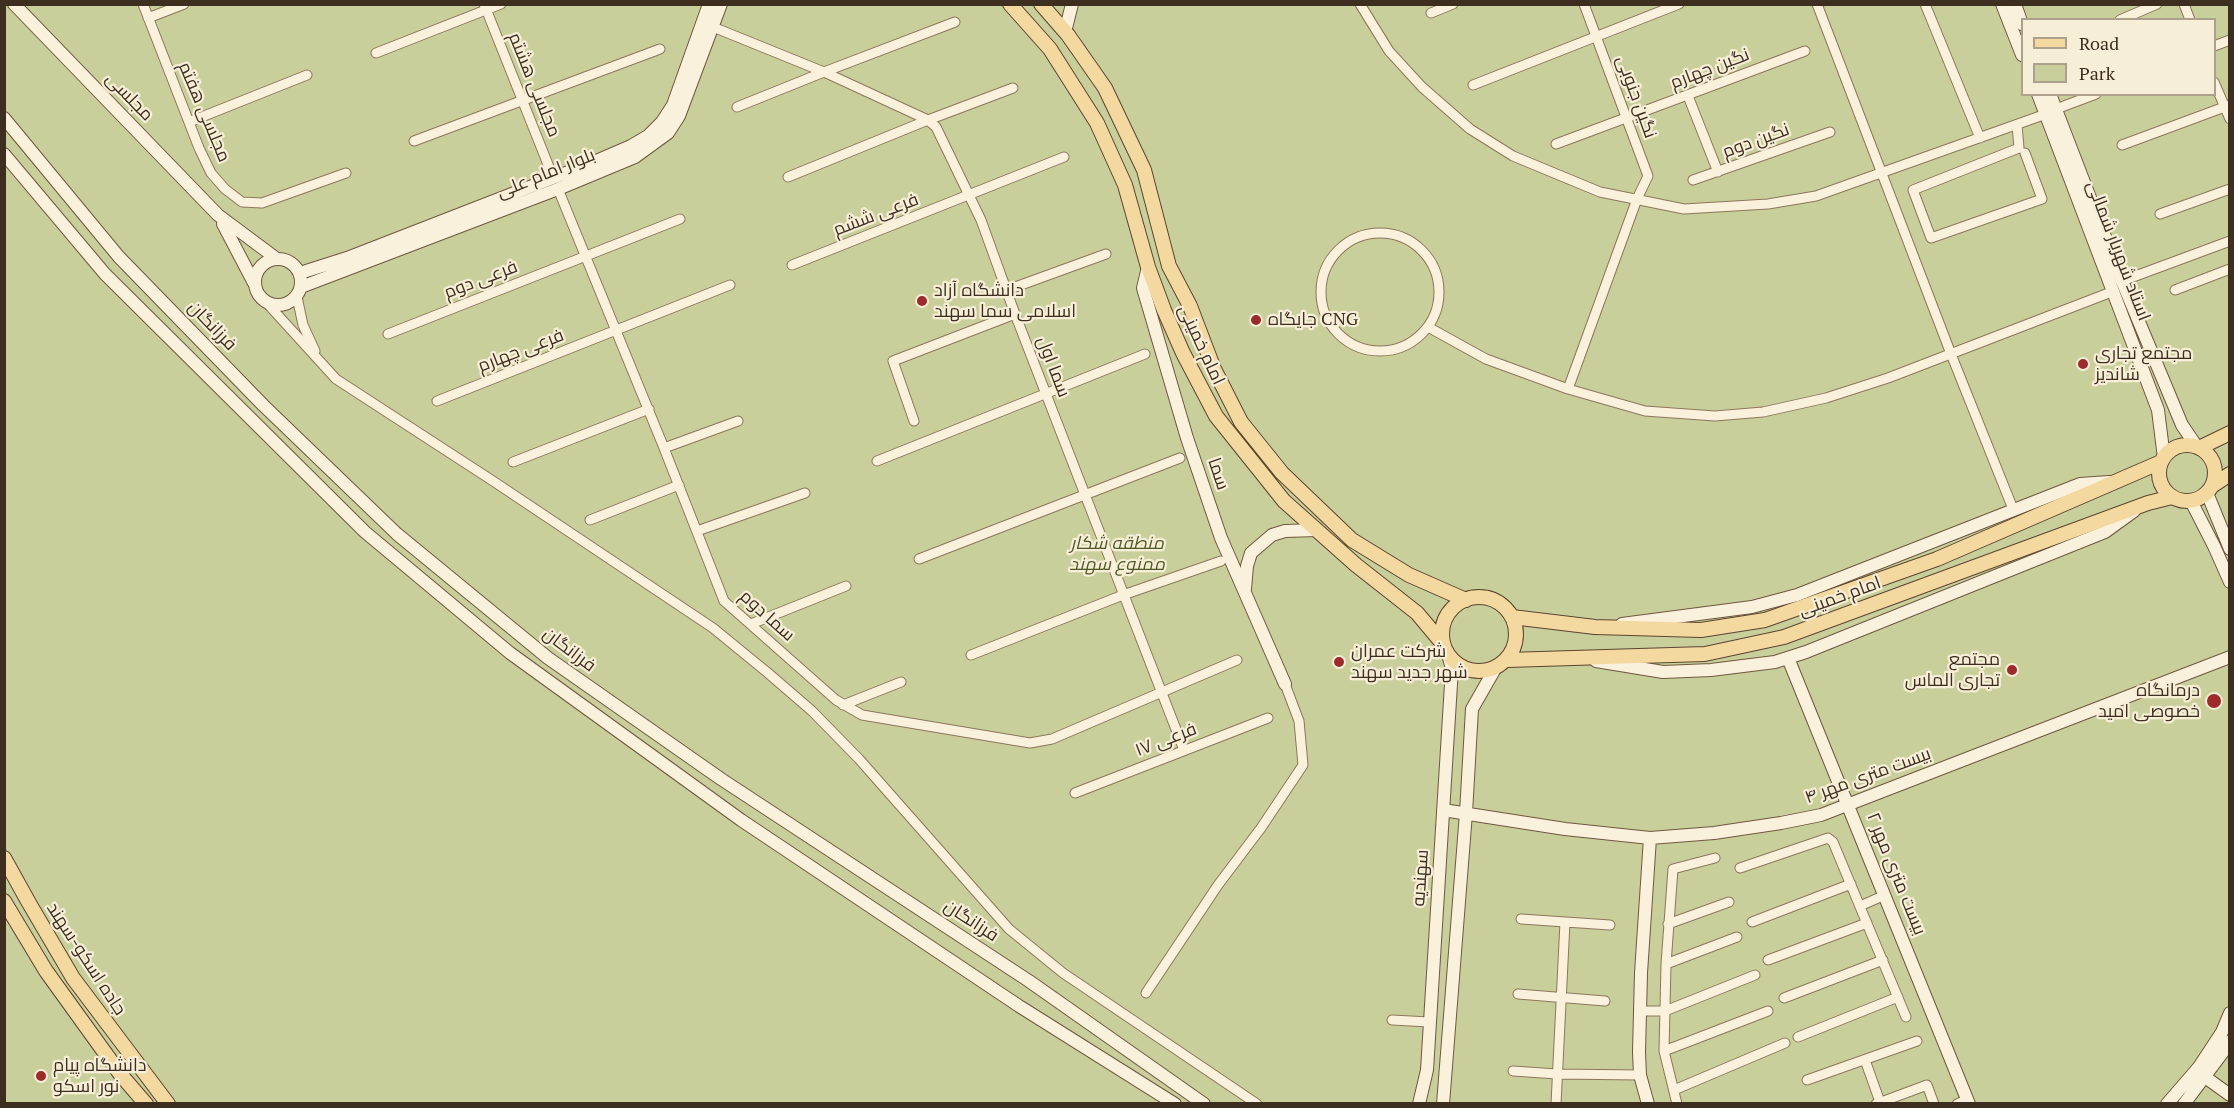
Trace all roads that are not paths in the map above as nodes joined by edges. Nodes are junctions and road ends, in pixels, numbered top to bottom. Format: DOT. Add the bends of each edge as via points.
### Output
graph roads {
  1 [pos="14,4"];
  2 [pos="143,4"];
  3 [pos="184,4"];
  4 [pos="501,4"];
  5 [pos="709,4"];
  6 [pos="721,4"];
  7 [pos="1010,4"];
  8 [pos="1041,4"];
  9 [pos="1071,4"];
  10 [pos="1360,4"];
  11 [pos="1453,4"];
  12 [pos="1584,4"];
  13 [pos="1679,4"];
  14 [pos="1817,4"];
  15 [pos="1925,4"];
  16 [pos="2002,4"];
  17 [pos="2015,4"];
  18 [pos="2157,4"];
  19 [pos="485,7"];
  20 [pos="1431,13"];
  21 [pos="148,18"];
  22 [pos="2125,18"];
  23 [pos="2021,21"];
  24 [pos="956,22"];
  25 [pos="708,25"];
  26 [pos="1065,32"];
  27 [pos="1596,37"];
  28 [pos="660,49"];
  29 [pos="1805,51"];
  30 [pos="2021,52"];
  31 [pos="376,53"];
  32 [pos="824,72"];
  33 [pos="307,75"];
  34 [pos="1473,85"];
  35 [pos="2216,86"];
  36 [pos="1013,88"];
  37 [pos="1688,96"];
  38 [pos="2039,96"];
  39 [pos="2050,96"];
  40 [pos="2091,96"];
  41 [pos="523,100"];
  42 [pos="2227,106"];
  43 [pos="737,107"];
  44 [pos="2051,112"];
  45 [pos="4,118"];
  46 [pos="1627,118"];
  47 [pos="2229,119"];
  48 [pos="928,120"];
  49 [pos="189,122"];
  50 [pos="2017,125"];
  51 [pos="1830,132"];
  52 [pos="1980,138"];
  53 [pos="414,141"];
  54 [pos="1556,144"];
  55 [pos="2122,145"];
  56 [pos="2025,153"];
  57 [pos="4,154"];
  58 [pos="1064,157"];
  59 [pos="1718,172"];
  60 [pos="346,173"];
  61 [pos="1882,174"];
  62 [pos="788,177"];
  63 [pos="1694,180"];
  64 [pos="555,183"];
  65 [pos="2229,189"];
  66 [pos="971,195"];
  67 [pos="1637,199"];
  68 [pos="2160,214"];
  69 [pos="218,215"];
  70 [pos="680,219"];
  71 [pos="2229,241"];
  72 [pos="1106,254"];
  73 [pos="586,256"];
  74 [pos="277,259"];
  75 [pos="792,265"];
  76 [pos="1148,267"];
  77 [pos="2229,269"];
  78 [pos="300,273"];
  79 [pos="255,285"];
  80 [pos="730,285"];
  81 [pos="2118,286"];
  82 [pos="1007,290"];
  83 [pos="2175,290"];
  84 [pos="299,292"];
  85 [pos="265,301"];
  86 [pos="1015,314"];
  87 [pos="1428,327"];
  88 [pos="617,331"];
  89 [pos="387,334"];
  90 [pos="1145,354"];
  91 [pos="1951,354"];
  92 [pos="318,359"];
  93 [pos="1568,388"];
  94 [pos="1046,393"];
  95 [pos="437,401"];
  96 [pos="649,409"];
  97 [pos="738,421"];
  98 [pos="914,421"];
  99 [pos="2229,433"];
  100 [pos="664,448"];
  101 [pos="2198,448"];
  102 [pos="1180,458"];
  103 [pos="2163,460"];
  104 [pos="877,461"];
  105 [pos="513,462"];
  106 [pos="2229,474"];
  107 [pos="2119,482"];
  108 [pos="679,485"];
  109 [pos="2209,490"];
  110 [pos="805,493"];
  111 [pos="1084,495"];
  112 [pos="2172,497"];
  113 [pos="2191,501"];
  114 [pos="2143,505"];
  115 [pos="2013,509"];
  116 [pos="590,520"];
  117 [pos="1317,530"];
  118 [pos="697,531"];
  119 [pos="2229,549"];
  120 [pos="919,559"];
  121 [pos="1221,561"];
  122 [pos="2229,582"];
  123 [pos="846,586"];
  124 [pos="1244,590"];
  125 [pos="1123,595"];
  126 [pos="1466,600"];
  127 [pos="1512,617"];
  128 [pos="751,624"];
  129 [pos="1595,627"];
  130 [pos="1446,650"];
  131 [pos="971,655"];
  132 [pos="2229,657"];
  133 [pos="1788,658"];
  134 [pos="1583,659"];
  135 [pos="1237,660"];
  136 [pos="1502,664"];
  137 [pos="901,682"];
  138 [pos="1285,684"];
  139 [pos="1162,693"];
  140 [pos="843,705"];
  141 [pos="1268,718"];
  142 [pos="1184,750"];
  143 [pos="1075,793"];
  144 [pos="1849,804"];
  145 [pos="1443,810"];
  146 [pos="1466,813"];
  147 [pos="1650,838"];
  148 [pos="4,858"];
  149 [pos="1715,858"];
  150 [pos="1740,868"];
  151 [pos="1851,884"];
  152 [pos="1885,895"];
  153 [pos="4,902"];
  154 [pos="1729,902"];
  155 [pos="1860,906"];
  156 [pos="1521,919"];
  157 [pos="1565,922"];
  158 [pos="1752,922"];
  159 [pos="1867,922"];
  160 [pos="1668,924"];
  161 [pos="1610,925"];
  162 [pos="1737,937"];
  163 [pos="1768,960"];
  164 [pos="1882,960"];
  165 [pos="1665,964"];
  166 [pos="1755,975"];
  167 [pos="1146,993"];
  168 [pos="1518,994"];
  169 [pos="1561,997"];
  170 [pos="1898,997"];
  171 [pos="1784,998"];
  172 [pos="1605,1001"];
  173 [pos="1640,1011"];
  174 [pos="1665,1011"];
  175 [pos="1768,1011"];
  176 [pos="2229,1013"];
  177 [pos="1906,1017"];
  178 [pos="1392,1020"];
  179 [pos="1429,1022"];
  180 [pos="1798,1037"];
  181 [pos="1917,1041"];
  182 [pos="2229,1041"];
  183 [pos="1785,1043"];
  184 [pos="1664,1052"];
  185 [pos="1865,1060"];
  186 [pos="1513,1071"];
  187 [pos="1557,1074"];
  188 [pos="1640,1075"];
  189 [pos="2205,1077"];
  190 [pos="1807,1080"];
  191 [pos="1674,1090"];
  192 [pos="2229,1095"];
  193 [pos="1965,1102"];
  194 [pos="1878,1103"];
  195 [pos="146,1104"];
  196 [pos="168,1104"];
  197 [pos="1175,1104"];
  198 [pos="1204,1104"];
  199 [pos="1257,1104"];
  200 [pos="1419,1104"];
  201 [pos="1443,1104"];
  202 [pos="1556,1104"];
  203 [pos="1648,1104"];
  204 [pos="1677,1104"];
  205 [pos="1934,1104"];
  206 [pos="2166,1104"];
  207 [pos="2184,1104"];
  1 -- 69 [label="main road, مجلسی"];
  2 -- 21 [label="street, مجلسی هفتم"];
  3 -- 21 [label="street"];
  4 -- 19 [label="street"];
  5 -- 25 [label="main road, بلوار امام علی"];
  6 -- 25 [label="main road, بلوار امام علی"];
  7 -- 76 [label="main road, امام خمینی" via="1050,49 1097,123 1125,184"];
  8 -- 26 [label="main road, امام خمینی"];
  9 -- 26 [label="main road"];
  10 -- 67 [label="street" via="1389,51 1422,87 1470,129 1513,156 1600,192"];
  11 -- 20 [label="street"];
  12 -- 27 [label="street, نگین جنوبی"];
  13 -- 27 [label="street"];
  14 -- 61 [label="street"];
  15 -- 52 [label="street"];
  16 -- 30 [label="main road"];
  17 -- 23 [label="main road"];
  18 -- 22 [label="street"];
  19 -- 31 [label="street"];
  19 -- 41 [label="street, مجلسی هشتم"];
  21 -- 49 [label="street, مجلسی هفتم"];
  24 -- 32 [label="street"];
  25 -- 32 [label="street"];
  25 -- 64 [label="main road, بلوار امام علی" via="662,122 631,146"];
  26 -- 126 [label="main road, امام خمینی" via="1105,88 1144,170 1170,266 1241,422 1282,473 1352,540 1408,574"];
  27 -- 34 [label="street"];
  27 -- 46 [label="street, نگین جنوبی"];
  28 -- 41 [label="street"];
  29 -- 37 [label="street, نگین چهارم"];
  32 -- 43 [label="street"];
  32 -- 48 [label="street"];
  33 -- 49 [label="street"];
  35 -- 42 [label="street"];
  36 -- 48 [label="street"];
  37 -- 46 [label="street, نگین چهارم"];
  37 -- 59 [label="street"];
  38 -- 44 [label="main road, استاد شهریار شمالی"];
  39 -- 44 [label="main road, استاد شهریار شمالی"];
  40 -- 44 [label="street"];
  41 -- 53 [label="street"];
  41 -- 64 [label="street, مجلسی هشتم"];
  42 -- 47 [label="street"];
  42 -- 55 [label="street"];
  44 -- 50 [label="street"];
  44 -- 81 [label="main road, استاد شهریار شمالی"];
  45 -- 198 [label="main road, فرزانگان" via="119,257 263,405 397,534 548,658 721,779 1029,981"];
  46 -- 54 [label="street, نگین چهارم"];
  46 -- 67 [label="street, نگین جنوبی" via="1648,176"];
  48 -- 62 [label="street"];
  48 -- 66 [label="street, سما اول" via="936,127"];
  49 -- 60 [label="street, مجلسی هفتم" via="211,173 242,202 262,203"];
  50 -- 52 [label="street"];
  50 -- 56 [label="street" via="2019,148 1913,190 1931,237 2042,199"];
  51 -- 59 [label="street, نگین دوم"];
  52 -- 61 [label="street"];
  57 -- 197 [label="main road, فرزانگان" via="105,274 365,532 510,653 741,820 1019,1006"];
  58 -- 66 [label="street, فرعی ششم"];
  59 -- 63 [label="street, نگین دوم"];
  61 -- 67 [label="street" via="1816,196 1768,204 1683,209"];
  61 -- 91 [label="street"];
  64 -- 73 [label="street, سما دوم"];
  64 -- 78 [label="main road, بلوار امام علی"];
  64 -- 84 [label="main road, بلوار امام علی"];
  65 -- 68 [label="street"];
  66 -- 75 [label="street, فرعی ششم"];
  66 -- 82 [label="street, سما اول"];
  67 -- 93 [label="street, نگین جنوبی"];
  69 -- 74 [label="main road, مجلسی"];
  69 -- 79 [label="main road, مجلسی"];
  70 -- 73 [label="street, فرعی دوم"];
  71 -- 81 [label="street"];
  72 -- 82 [label="street"];
  73 -- 88 [label="street, سما دوم"];
  73 -- 89 [label="street, فرعی دوم"];
  74 -- 78 [label="main road" via="286,260"];
  74 -- 79 [label="main road" via="261,267"];
  76 -- 117 [label="main road, امام خمینی" via="1183,353 1216,416 1284,501"];
  76 -- 124 [label="main road, سما" via="1143,288 1187,438 1221,538"];
  77 -- 83 [label="street"];
  78 -- 84 [label="main road"];
  79 -- 85 [label="main road"];
  80 -- 88 [label="street, فرعی چهارم"];
  81 -- 91 [label="street"];
  81 -- 101 [label="main road, استاد شهریار شمالی" via="2182,425"];
  81 -- 103 [label="main road, استاد شهریار شمالی" via="2158,410"];
  82 -- 86 [label="street, سما اول"];
  84 -- 85 [label="main road" via="287,304"];
  84 -- 92 [label="street" via="303,325"];
  85 -- 92 [label="street"];
  86 -- 94 [label="street, سما اول"];
  86 -- 98 [label="street" via="893,361"];
  87 -- 87 [label="street" via="1439,302 1439,283 1428,258 1415,244 1390,234 1371,234 1353,239 1332,257 1324,274 1322,301 1327,319 1345,340 1362,348 1389,351 1415,340"];
  87 -- 93 [label="street" via="1486,359"];
  88 -- 95 [label="street, فرعی چهارم"];
  88 -- 96 [label="street, سما دوم"];
  90 -- 94 [label="street"];
  91 -- 93 [label="street" via="1826,398 1763,412 1715,416 1645,411"];
  91 -- 115 [label="street"];
  92 -- 199 [label="street" via="336,379 713,628 812,711 1009,929 1063,973"];
  94 -- 104 [label="street"];
  94 -- 111 [label="street, سما اول"];
  96 -- 100 [label="street, سما دوم"];
  96 -- 105 [label="street"];
  97 -- 100 [label="street"];
  99 -- 101 [label="main road"];
  100 -- 108 [label="street, سما دوم"];
  101 -- 103 [label="main road" via="2180,446"];
  101 -- 109 [label="main road" via="2210,457 2215,471"];
  102 -- 111 [label="street"];
  103 -- 107 [label="main road, امام خمینی"];
  103 -- 112 [label="main road" via="2161,482"];
  106 -- 109 [label="main road"];
  107 -- 115 [label="main road" via="2080,484"];
  107 -- 129 [label="main road, امام خمینی" via="1937,559 1765,620 1701,630"];
  108 -- 116 [label="street"];
  108 -- 118 [label="street, سما دوم"];
  109 -- 113 [label="main road"];
  109 -- 119 [label="main road"];
  110 -- 118 [label="street"];
  111 -- 120 [label="street"];
  111 -- 125 [label="street, سما اول"];
  112 -- 113 [label="main road"];
  112 -- 114 [label="main road, امام خمینی"];
  113 -- 122 [label="main road"];
  114 -- 133 [label="main road" via="2105,532"];
  114 -- 134 [label="main road, امام خمینی" via="1784,637 1705,654"];
  115 -- 129 [label="main road" via="1797,595 1752,607"];
  117 -- 124 [label="main road" via="1272,535 1251,553"];
  117 -- 130 [label="main road, امام خمینی" via="1417,613"];
  118 -- 128 [label="street, سما دوم" via="724,601"];
  121 -- 125 [label="street"];
  123 -- 128 [label="street"];
  124 -- 138 [label="main road, سما"];
  125 -- 131 [label="street"];
  125 -- 139 [label="street, سما اول"];
  126 -- 127 [label="main road" via="1487,598"];
  126 -- 130 [label="main road" via="1449,613 1442,634"];
  127 -- 129 [label="main road, امام خمینی"];
  127 -- 136 [label="main road" via="1516,639"];
  128 -- 140 [label="street, سما دوم"];
  130 -- 136 [label="main road" via="1465,669 1475,671"];
  130 -- 145 [label="main road, سهندیه" via="1452,668"];
  132 -- 144 [label="main road, بیست متری مهر ۴"];
  133 -- 134 [label="main road" via="1721,669 1663,672"];
  133 -- 144 [label="main road, بیست متری مهر ۲"];
  134 -- 136 [label="main road, امام خمینی"];
  135 -- 139 [label="street, سما دوم"];
  136 -- 146 [label="main road" via="1472,709"];
  137 -- 140 [label="street"];
  138 -- 167 [label="street" via="1299,721 1303,765"];
  139 -- 140 [label="street, سما دوم" via="1052,739 1030,743 862,715"];
  139 -- 142 [label="street, سما اول"];
  141 -- 142 [label="street, فرعی ۱۷"];
  142 -- 143 [label="street, فرعی ۱۷"];
  144 -- 147 [label="main road, بیست متری مهر ۴" via="1821,815 1781,823"];
  144 -- 152 [label="main road, بیست متری مهر ۲"];
  145 -- 146 [label="main road, بیست متری مهر ۴"];
  145 -- 179 [label="main road, سهندیه"];
  146 -- 147 [label="main road, بیست متری مهر ۴"];
  146 -- 201 [label="main road"];
  147 -- 173 [label="main road"];
  148 -- 196 [label="main road, جاده اسکو-سهند" via="72,978"];
  149 -- 160 [label="street" via="1672,869"];
  150 -- 151 [label="street" via="1828,838"];
  151 -- 155 [label="street"];
  151 -- 158 [label="street"];
  152 -- 155 [label="street"];
  152 -- 193 [label="main road, بیست متری مهر ۲"];
  153 -- 195 [label="main road, جاده اسکو-سهند" via="46,971"];
  154 -- 160 [label="street"];
  155 -- 159 [label="street"];
  156 -- 157 [label="street"];
  157 -- 161 [label="street"];
  157 -- 169 [label="street"];
  159 -- 163 [label="street"];
  159 -- 164 [label="street"];
  160 -- 165 [label="street"];
  162 -- 165 [label="street"];
  164 -- 170 [label="street"];
  164 -- 171 [label="street"];
  165 -- 174 [label="street"];
  166 -- 174 [label="street"];
  168 -- 169 [label="street"];
  169 -- 172 [label="street"];
  169 -- 187 [label="street"];
  170 -- 177 [label="street"];
  170 -- 180 [label="street"];
  173 -- 174 [label="street"];
  173 -- 188 [label="main road"];
  174 -- 184 [label="street"];
  175 -- 184 [label="street"];
  176 -- 206 [label="main road" via="2199,1068"];
  178 -- 179 [label="street"];
  179 -- 200 [label="main road, سهندیه" via="1427,1070"];
  181 -- 185 [label="street"];
  182 -- 189 [label="main road"];
  183 -- 191 [label="street"];
  184 -- 191 [label="street"];
  185 -- 190 [label="street"];
  185 -- 194 [label="street"];
  186 -- 187 [label="street"];
  187 -- 188 [label="street"];
  187 -- 202 [label="street"];
  188 -- 203 [label="main road"];
  189 -- 192 [label="main road"];
  189 -- 207 [label="main road"];
  191 -- 204 [label="street"];
  194 -- 205 [label="street" via="1927,1085"];
}
